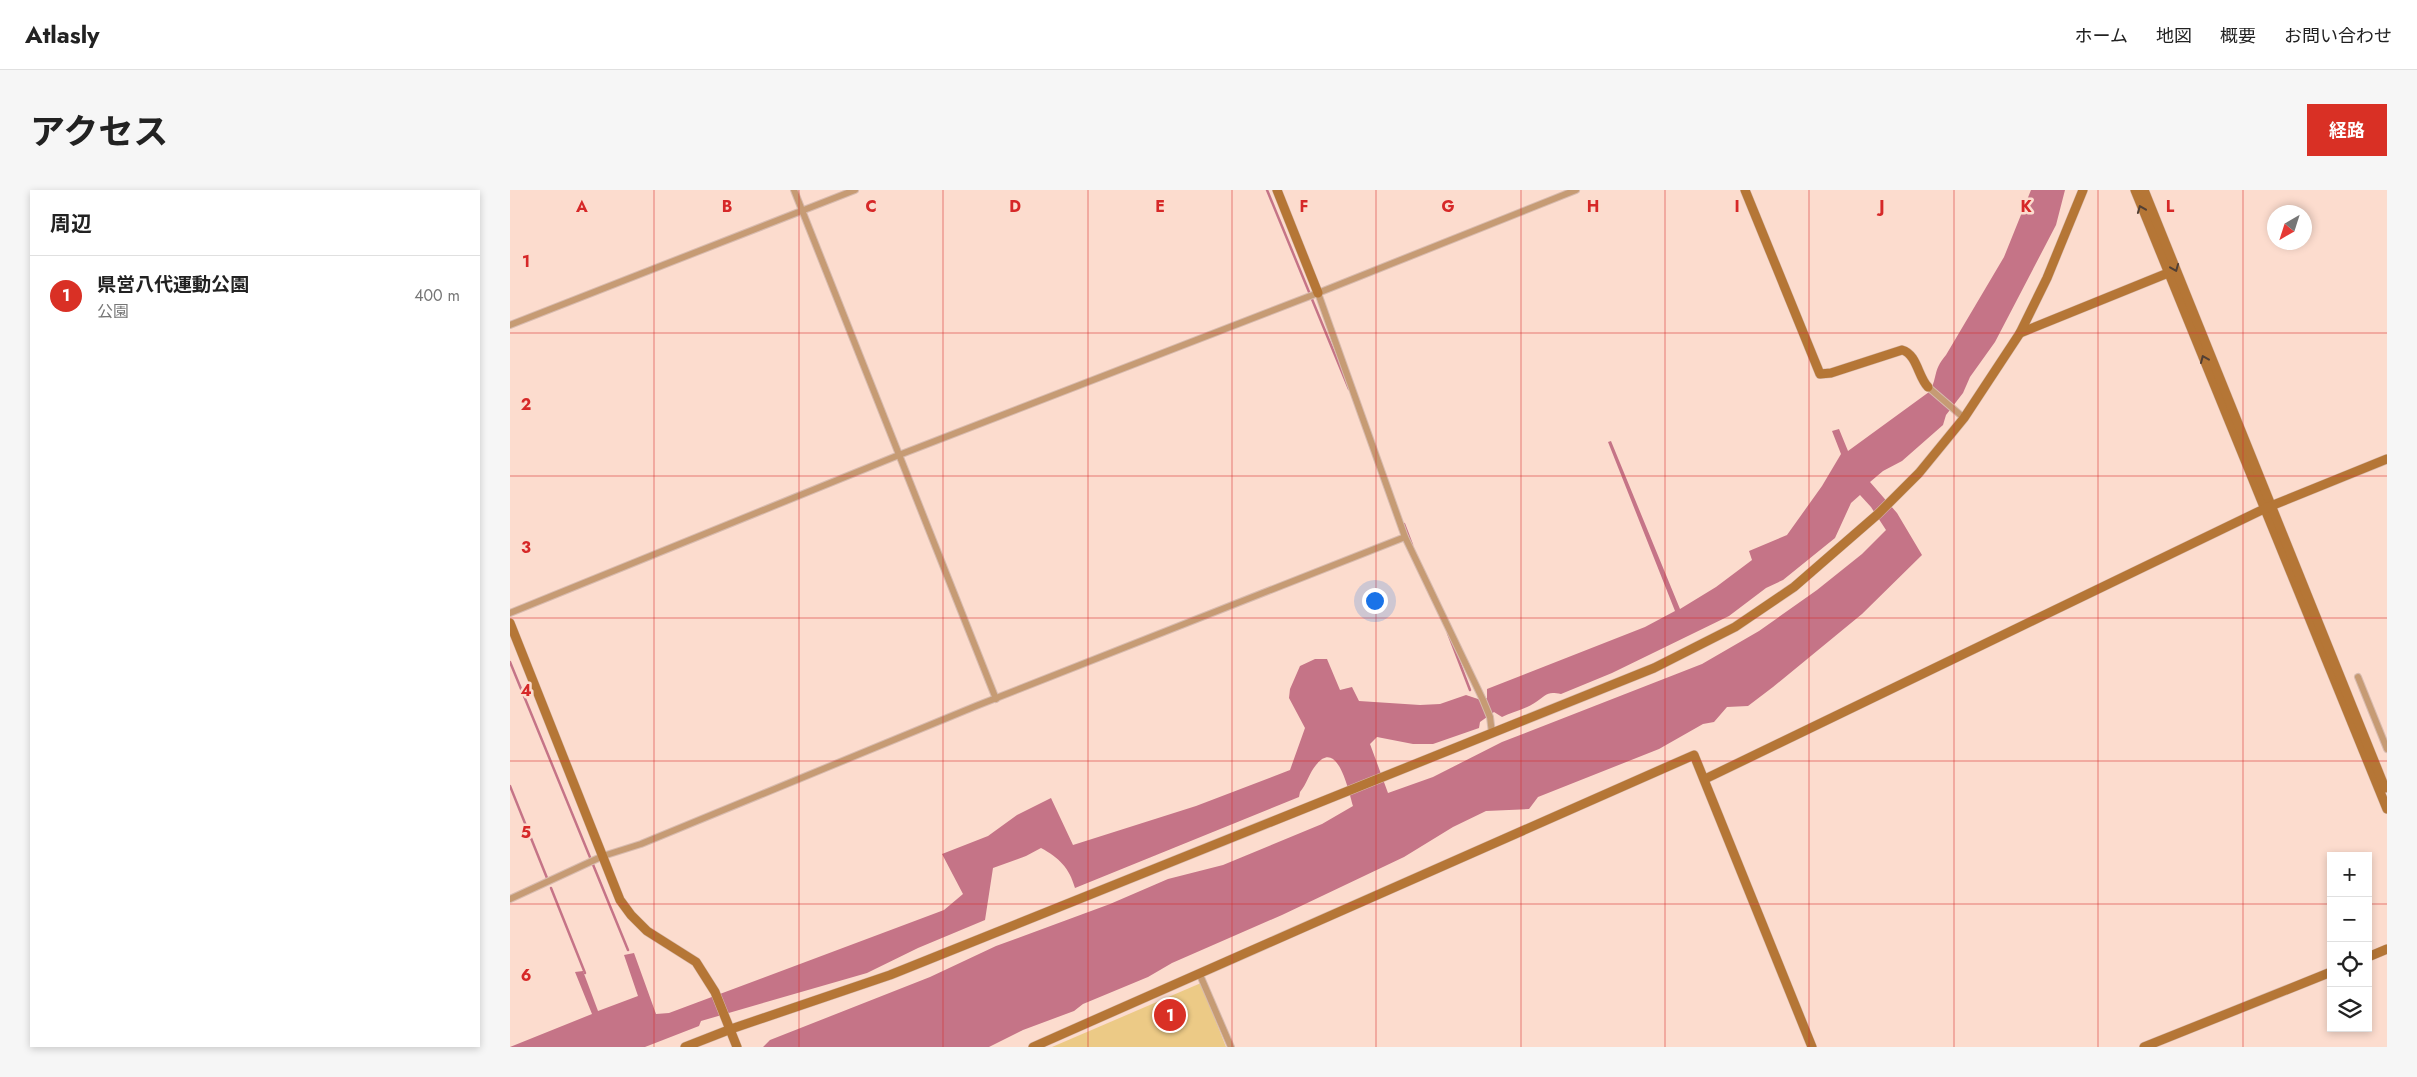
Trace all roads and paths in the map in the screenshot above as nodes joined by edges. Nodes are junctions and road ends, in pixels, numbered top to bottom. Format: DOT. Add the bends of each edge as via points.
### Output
graph roads {
  1 [pos="794,190"];
  2 [pos="855,190"];
  3 [pos="1278,190"];
  4 [pos="1576,190"];
  5 [pos="1745,190"];
  6 [pos="2083,190"];
  7 [pos="2135,190"];
  8 [pos="2144,190"];
  9 [pos="803,211"];
  10 [pos="2168,273"];
  11 [pos="1317,294"];
  12 [pos="510,325"];
  13 [pos="2020,333"];
  14 [pos="1928,386"];
  15 [pos="1964,418"];
  16 [pos="899,456"];
  17 [pos="2387,460"];
  18 [pos="2269,507"];
  19 [pos="1405,537"];
  20 [pos="510,613"];
  21 [pos="510,623"];
  22 [pos="2358,677"];
  23 [pos="996,699"];
  24 [pos="1492,733"];
  25 [pos="2387,749"];
  26 [pos="1705,779"];
  27 [pos="2387,794"];
  28 [pos="2387,809"];
  29 [pos="603,856"];
  30 [pos="510,899"];
  31 [pos="2387,949"];
  32 [pos="2372,955"];
  33 [pos="2327,974"];
  34 [pos="1200,975"];
  35 [pos="731,1029"];
  36 [pos="685,1047"];
  37 [pos="737,1047"];
  38 [pos="1034,1047"];
  39 [pos="1231,1047"];
  40 [pos="1812,1047"];
  41 [pos="2144,1047"];
  1 -- 9 [label="street"];
  2 -- 9 [label="street"];
  3 -- 11 [label="street"];
  4 -- 11 [label="street"];
  5 -- 14 [label="street" via="1820,374 1902,350 1912,357"];
  6 -- 13 [label="street" via="2047,278"];
  10 -- 7 [label="street, one-way"];
  8 -- 18 [label="street, one-way"];
  9 -- 12 [label="street"];
  9 -- 16 [label="street"];
  10 -- 13 [label="street"];
  18 -- 10 [label="street, one-way"];
  11 -- 16 [label="street"];
  11 -- 19 [label="street"];
  13 -- 15 [label="street"];
  14 -- 15 [label="street"];
  15 -- 24 [label="street" via="1919,473 1878,514 1817,569 1735,627 1654,668"];
  16 -- 20 [label="street"];
  16 -- 23 [label="street"];
  17 -- 18 [label="street"];
  18 -- 26 [label="street"];
  18 -- 27 [label="street"];
  18 -- 28 [label="street" via="2336,686"];
  19 -- 23 [label="street"];
  19 -- 24 [label="street" via="1483,700"];
  21 -- 29 [label="street"];
  22 -- 25 [label="street"];
  23 -- 29 [label="street" via="641,844"];
  24 -- 35 [label="street" via="890,975"];
  26 -- 34 [label="street" via="1694,755"];
  26 -- 40 [label="street"];
  29 -- 30 [label="street"];
  29 -- 35 [label="street" via="620,900 631,915 646,931 696,962 715,992"];
  31 -- 32 [label="street"];
  33 -- 41 [label="street"];
  34 -- 38 [label="street"];
  34 -- 39 [label="street"];
  35 -- 36 [label="street"];
  35 -- 37 [label="street"];
}
